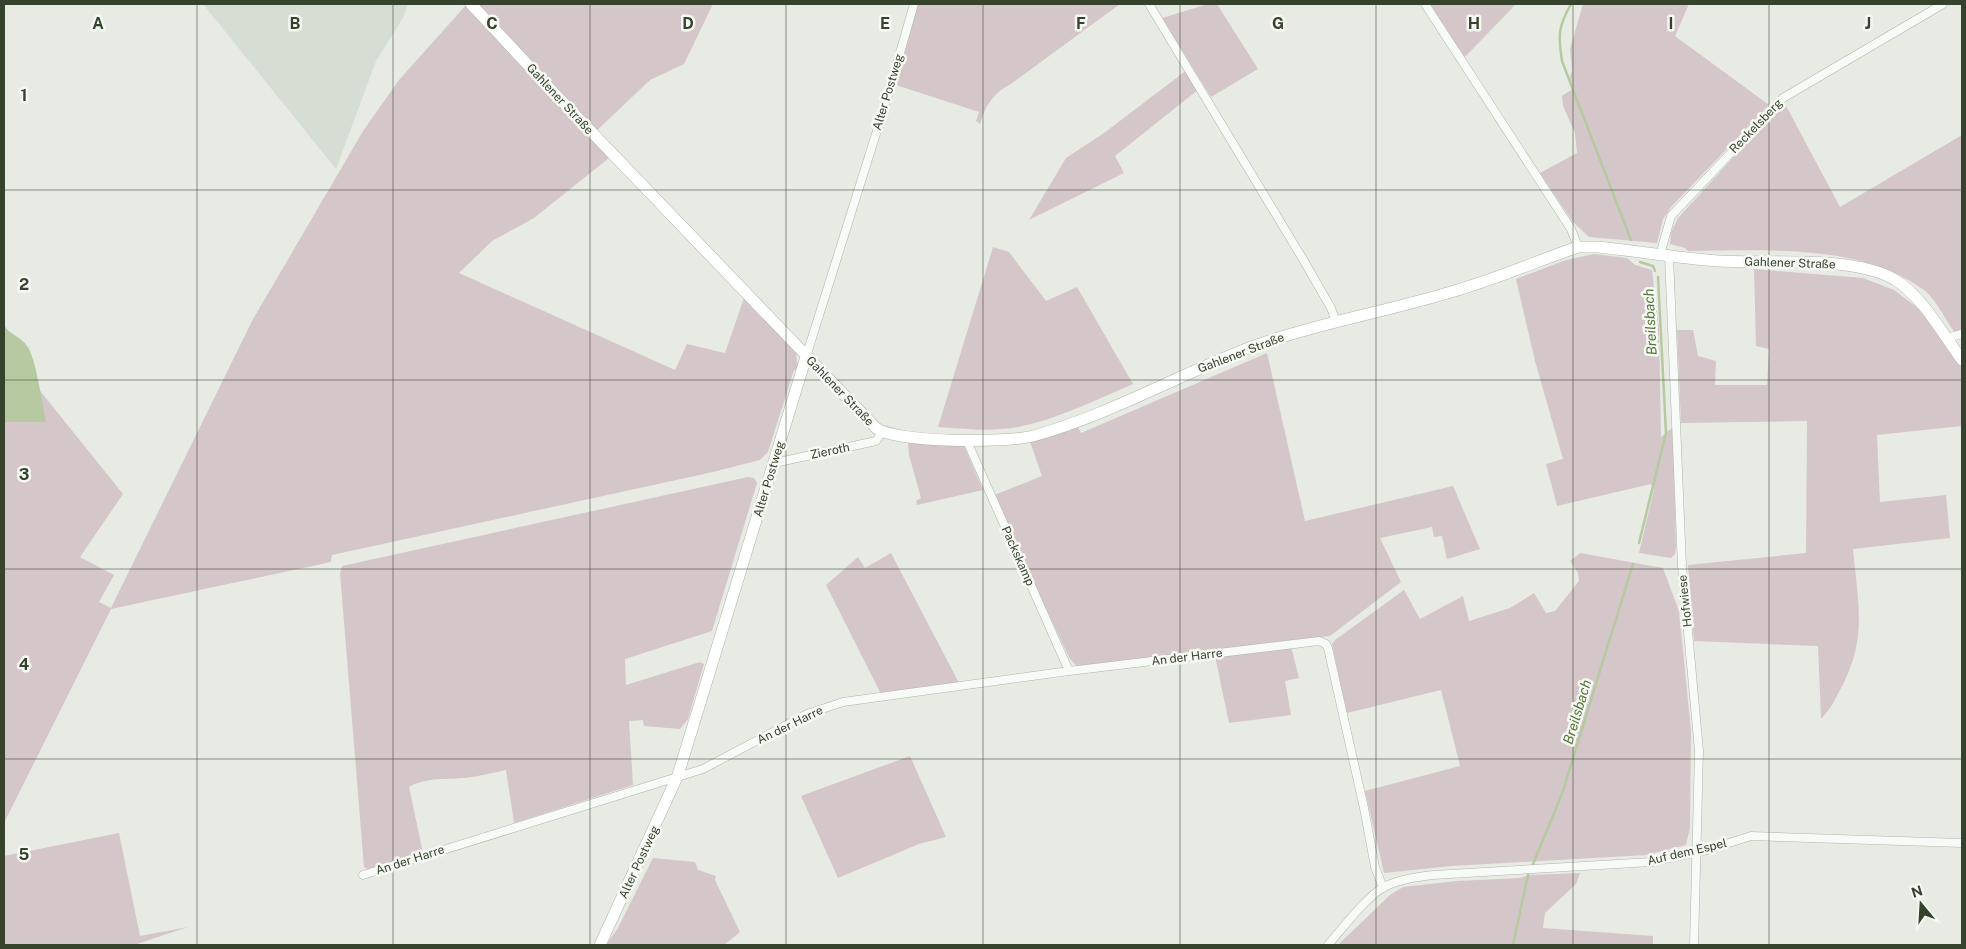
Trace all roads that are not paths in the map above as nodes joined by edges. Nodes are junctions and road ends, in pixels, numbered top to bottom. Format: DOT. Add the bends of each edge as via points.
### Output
graph roads {
  1 [pos="471,4"];
  2 [pos="914,4"];
  3 [pos="1149,4"];
  4 [pos="1425,4"];
  5 [pos="1943,4"];
  6 [pos="1578,247"];
  7 [pos="1665,255"];
  8 [pos="1336,322"];
  9 [pos="1962,334"];
  10 [pos="1946,338"];
  11 [pos="806,357"];
  12 [pos="1962,360"];
  13 [pos="882,432"];
  14 [pos="967,441"];
  15 [pos="774,463"];
  16 [pos="1069,671"];
  17 [pos="678,775"];
  18 [pos="1962,843"];
  19 [pos="1696,852"];
  20 [pos="363,876"];
  21 [pos="1382,888"];
  22 [pos="600,945"];
  23 [pos="1328,945"];
  24 [pos="1694,945"];
  1 -- 11 [label="street, Gahlener Straße"];
  2 -- 11 [label="street, Alter Postweg"];
  3 -- 8 [label="street" via="1304,261"];
  4 -- 6 [label="street" via="1571,229"];
  5 -- 7 [label="street, Reckelsberg" via="1783,98 1671,216"];
  6 -- 7 [label="street, Gahlener Straße" via="1598,246"];
  6 -- 8 [label="street, Gahlener Straße" via="1465,288"];
  7 -- 10 [label="street, Gahlener Straße" via="1721,261 1835,264 1872,270 1893,278 1910,290"];
  7 -- 19 [label="street, Hofwiese" via="1682,566 1699,751"];
  8 -- 14 [label="street, Gahlener Straße" via="1256,346 1072,423 1032,436 1004,441"];
  9 -- 10 [label="street"];
  10 -- 12 [label="street, Gahlener Straße"];
  11 -- 13 [label="street, Gahlener Straße"];
  11 -- 15 [label="street, Alter Postweg"];
  13 -- 14 [label="street, Gahlener Straße"];
  13 -- 15 [label="street, Zieroth" via="876,440"];
  14 -- 16 [label="street, Packskamp"];
  15 -- 17 [label="street, Alter Postweg"];
  16 -- 17 [label="street, An der Harre" via="836,704 807,714 716,764"];
  16 -- 21 [label="street, An der Harre" via="1318,641 1326,644"];
  17 -- 20 [label="street, An der Harre"];
  17 -- 22 [label="street, Alter Postweg"];
  18 -- 19 [label="street, Auf dem Espel" via="1751,836"];
  19 -- 21 [label="street, Auf dem Espel" via="1651,862 1433,875 1402,880"];
  19 -- 24 [label="street, Hofwiese"];
  21 -- 23 [label="street, Auf dem Espel" via="1351,917"];
}
